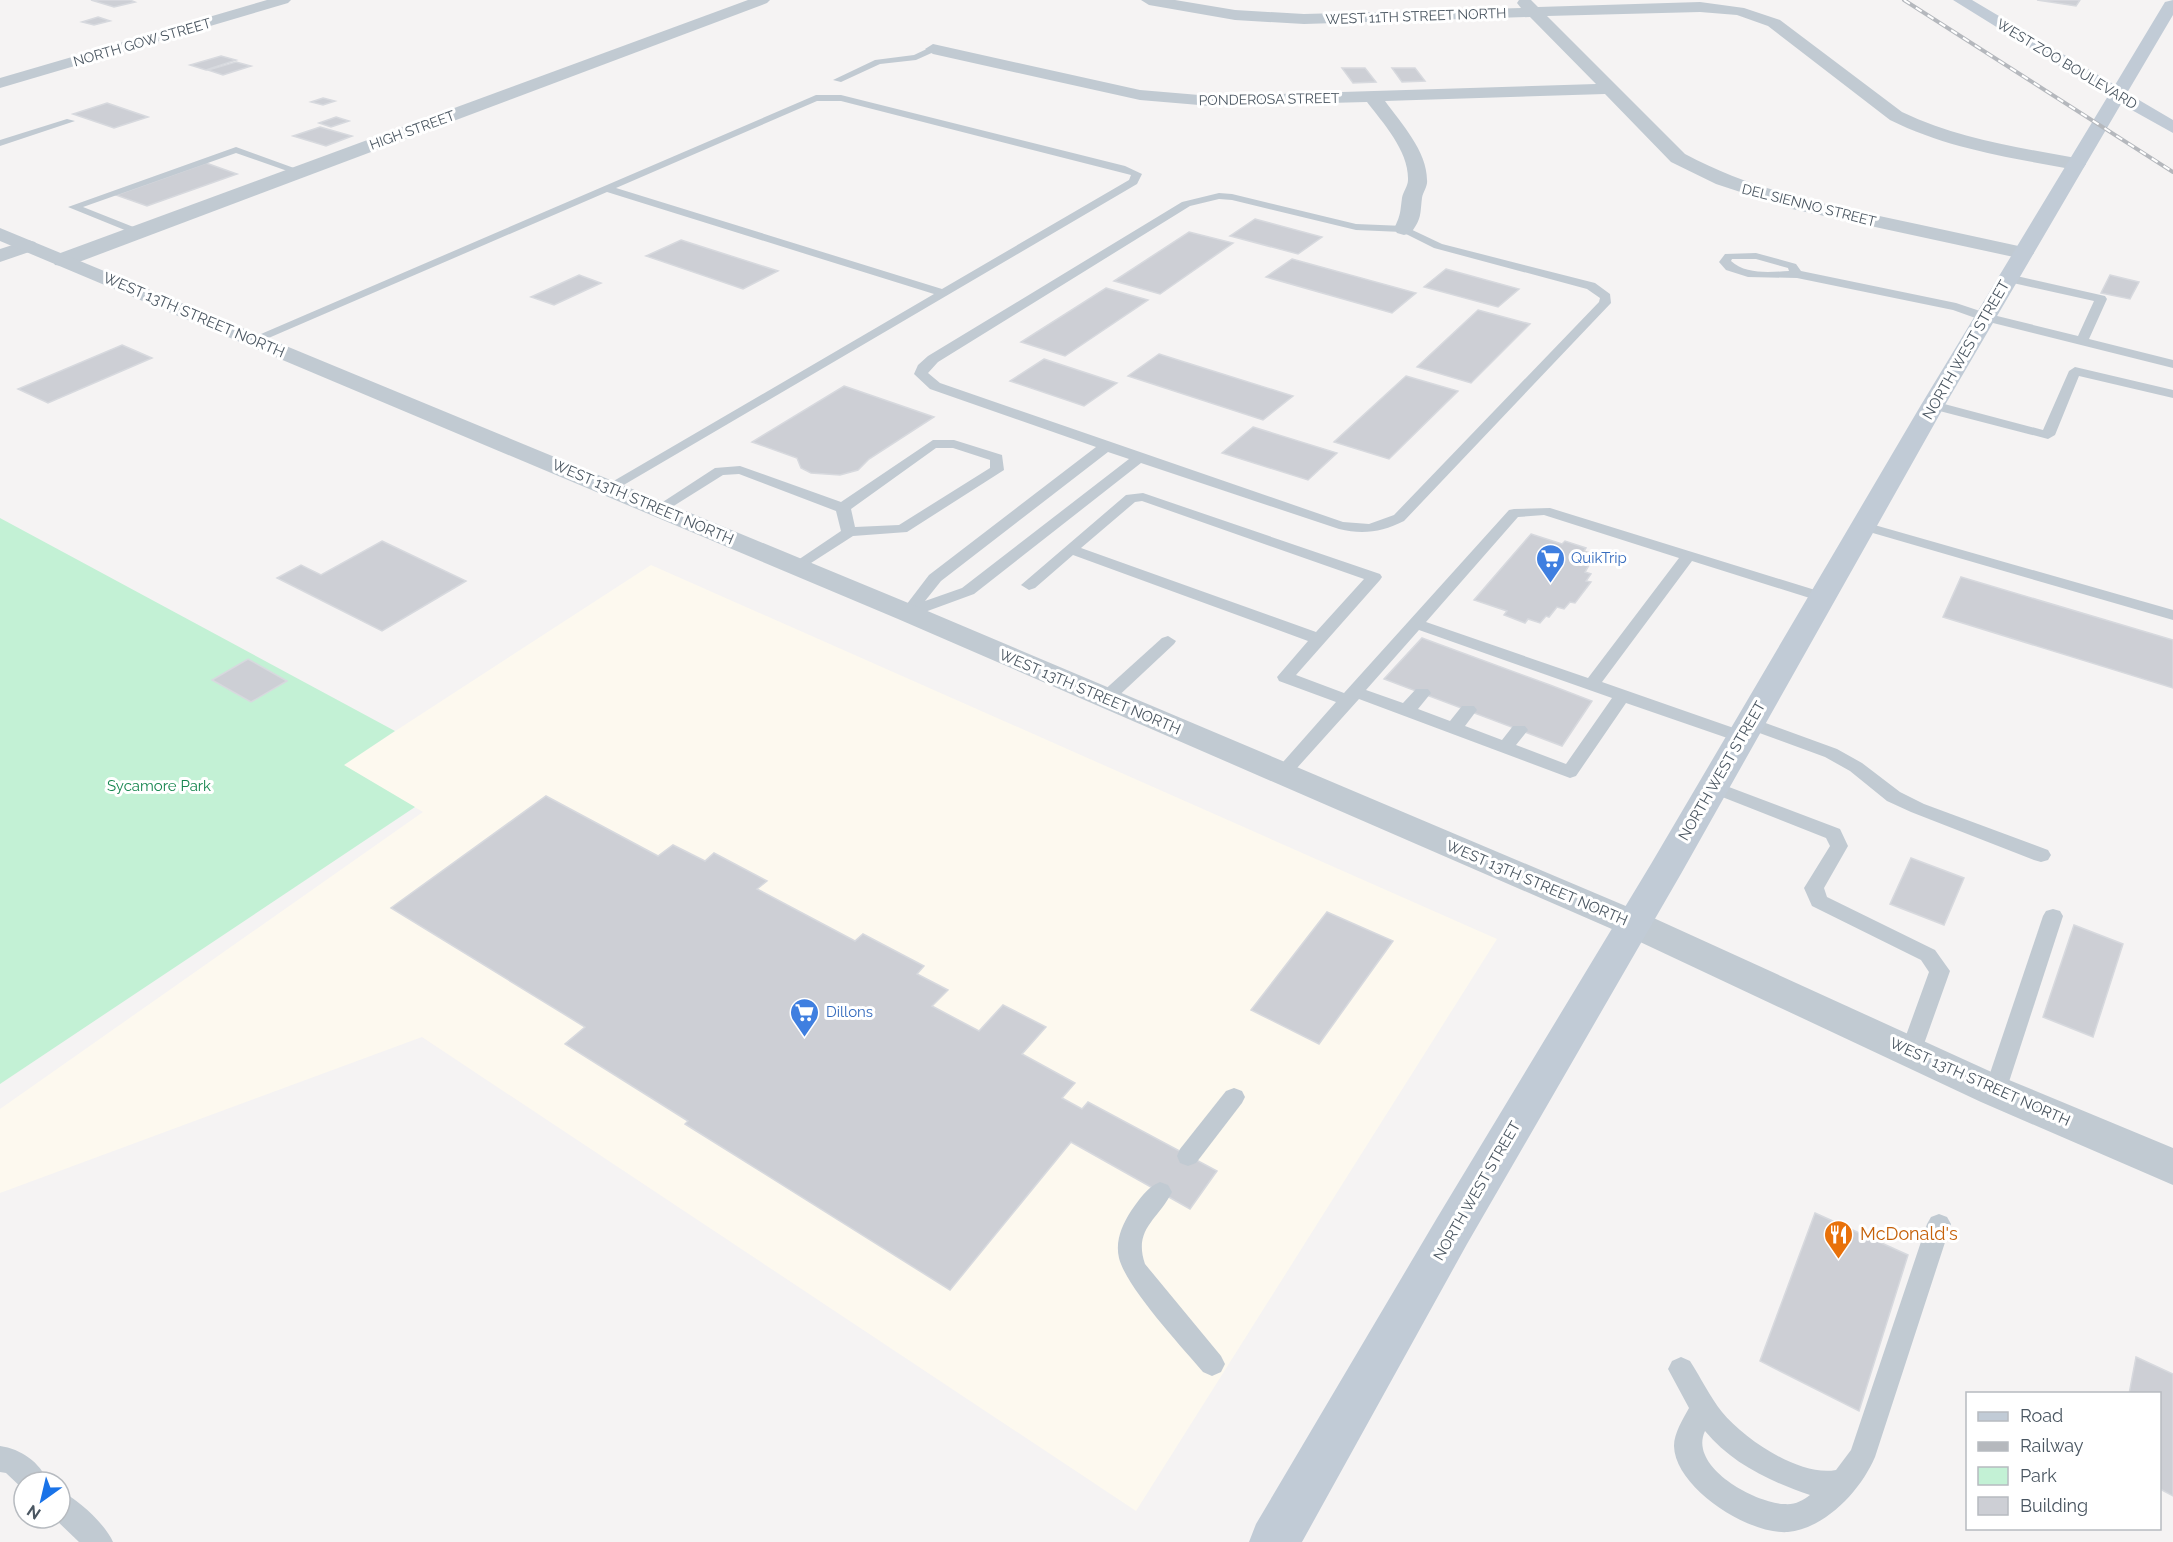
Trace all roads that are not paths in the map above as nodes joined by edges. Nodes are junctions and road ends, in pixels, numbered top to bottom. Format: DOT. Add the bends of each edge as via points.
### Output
graph roads {
  1 [pos="283,0"];
  2 [pos="762,0"];
  3 [pos="1149,0"];
  4 [pos="1961,0"];
  5 [pos="2173,2"];
  6 [pos="1528,6"];
  7 [pos="2167,22"];
  8 [pos="933,50"];
  9 [pos="838,80"];
  10 [pos="0,83"];
  11 [pos="1610,89"];
  12 [pos="2117,94"];
  13 [pos="1373,97"];
  14 [pos="70,121"];
  15 [pos="2173,128"];
  16 [pos="0,143"];
  17 [pos="2076,164"];
  18 [pos="300,172"];
  19 [pos="606,189"];
  20 [pos="1404,229"];
  21 [pos="137,232"];
  22 [pos="0,234"];
  23 [pos="28,246"];
  24 [pos="2023,253"];
  25 [pos="0,256"];
  26 [pos="63,260"];
  27 [pos="1797,274"];
  28 [pos="2008,278"];
  29 [pos="943,293"];
  30 [pos="1985,317"];
  31 [pos="253,340"];
  32 [pos="2082,341"];
  33 [pos="2173,364"];
  34 [pos="2173,394"];
  35 [pos="1933,405"];
  36 [pos="1105,447"];
  37 [pos="1139,458"];
  38 [pos="610,489"];
  39 [pos="843,508"];
  40 [pos="659,509"];
  41 [pos="1864,525"];
  42 [pos="849,532"];
  43 [pos="1072,550"];
  44 [pos="1688,556"];
  45 [pos="797,567"];
  46 [pos="1029,585"];
  47 [pos="1822,597"];
  48 [pos="908,613"];
  49 [pos="2173,615"];
  50 [pos="1417,624"];
  51 [pos="1319,639"];
  52 [pos="1168,641"];
  53 [pos="1592,684"];
  54 [pos="1422,693"];
  55 [pos="1623,695"];
  56 [pos="1353,696"];
  57 [pos="1106,698"];
  58 [pos="1407,710"];
  59 [pos="1468,711"];
  60 [pos="1454,728"];
  61 [pos="1519,730"];
  62 [pos="1746,730"];
  63 [pos="1505,748"];
  64 [pos="1282,774"];
  65 [pos="1713,787"];
  66 [pos="2041,855"];
  67 [pos="2053,916"];
  68 [pos="1634,924"];
  69 [pos="1911,1052"];
  70 [pos="1995,1090"];
  71 [pos="1233,1097"];
  72 [pos="1188,1156"];
  73 [pos="2173,1167"];
  74 [pos="1160,1192"];
  75 [pos="1939,1224"];
  76 [pos="1212,1364"];
  77 [pos="1681,1369"];
  78 [pos="1704,1407"];
  79 [pos="0,1459"];
  80 [pos="22,1470"];
  81 [pos="1844,1482"];
  82 [pos="72,1517"];
  83 [pos="99,1542"];
  84 [pos="1274,1542"];
  1 -- 10 [label="street, NORTH GOW STREET"];
  2 -- 18 [label="street, HIGH STREET"];
  3 -- 6 [label="street, WEST 11TH STREET NORTH" via="1235,15 1294,19"];
  4 -- 12 [label="main road, WEST ZOO BOULEVARD"];
  5 -- 7 [label="main road, NORTH WEST STREET"];
  6 -- 11 [label="street, DEL SIENNO STREET"];
  6 -- 17 [label="street, WEST 11TH STREET NORTH" via="1746,12 1774,23 1914,126 1964,141"];
  7 -- 12 [label="main road, NORTH WEST STREET"];
  8 -- 9 [label="lane" via="916,57 878,62"];
  8 -- 13 [label="street, PONDEROSA STREET" via="1150,96 1248,101"];
  11 -- 13 [label="street, PONDEROSA STREET"];
  11 -- 24 [label="street, DEL SIENNO STREET" via="1678,158 1724,183 1815,208"];
  12 -- 15 [label="main road, WEST ZOO BOULEVARD"];
  12 -- 17 [label="main road, NORTH WEST STREET"];
  13 -- 20 [label="street" via="1401,135 1418,181 1412,213"];
  14 -- 16 [label="lane"];
  17 -- 24 [label="main road, NORTH WEST STREET"];
  18 -- 21 [label="street, HIGH STREET"];
  18 -- 21 [label="lane" via="236,150 73,207"];
  19 -- 29 [label="lane"];
  19 -- 29 [label="lane" via="816,98 841,98 1137,174 1133,182"];
  19 -- 31 [label="lane"];
  20 -- 36 [label="lane" via="1356,227 1232,196 1198,200 923,368 921,374 935,386"];
  20 -- 37 [label="lane" via="1438,246 1591,286 1606,297 1605,303 1399,518 1374,529 1358,530"];
  21 -- 26 [label="street, HIGH STREET"];
  22 -- 23 [label="street, WEST 13TH STREET NORTH"];
  23 -- 25 [label="street"];
  23 -- 26 [label="street, WEST 13TH STREET NORTH"];
  24 -- 28 [label="main road, NORTH WEST STREET"];
  26 -- 31 [label="street, WEST 13TH STREET NORTH"];
  27 -- 27 [label="lane" via="1747,272 1728,267 1725,261 1729,256 1756,256 1792,266"];
  27 -- 30 [label="lane" via="1956,307"];
  28 -- 30 [label="main road, NORTH WEST STREET"];
  28 -- 32 [label="lane" via="2101,299"];
  29 -- 38 [label="lane"];
  30 -- 32 [label="lane"];
  30 -- 35 [label="main road, NORTH WEST STREET"];
  31 -- 38 [label="street, WEST 13TH STREET NORTH"];
  32 -- 33 [label="lane"];
  34 -- 35 [label="lane" via="2075,371 2048,435"];
  35 -- 41 [label="main road, NORTH WEST STREET"];
  36 -- 37 [label="lane"];
  36 -- 48 [label="lane" via="935,578"];
  37 -- 48 [label="lane" via="968,591"];
  38 -- 40 [label="street, WEST 13TH STREET NORTH"];
  39 -- 40 [label="lane" via="740,470 720,471"];
  39 -- 42 [label="lane"];
  39 -- 42 [label="lane" via="933,444 954,444 997,458 997,470 902,529"];
  40 -- 45 [label="street, WEST 13TH STREET NORTH"];
  41 -- 47 [label="main road, NORTH WEST STREET"];
  41 -- 49 [label="lane"];
  42 -- 45 [label="lane"];
  43 -- 46 [label="lane"];
  43 -- 51 [label="lane"];
  43 -- 51 [label="lane" via="1131,498 1143,496 1374,577"];
  44 -- 47 [label="lane"];
  44 -- 50 [label="lane" via="1545,511 1514,513"];
  44 -- 53 [label="lane"];
  45 -- 48 [label="street, WEST 13TH STREET NORTH"];
  47 -- 62 [label="main road, NORTH WEST STREET"];
  48 -- 57 [label="street, WEST 13TH STREET NORTH"];
  50 -- 53 [label="lane" via="1462,646 1555,679"];
  50 -- 56 [label="lane"];
  51 -- 56 [label="lane" via="1286,677"];
  52 -- 57 [label="lane"];
  53 -- 55 [label="lane"];
  54 -- 58 [label="lane"];
  55 -- 62 [label="lane"];
  55 -- 63 [label="lane" via="1570,772"];
  56 -- 58 [label="lane"];
  56 -- 64 [label="lane"];
  57 -- 64 [label="street, WEST 13TH STREET NORTH"];
  58 -- 60 [label="lane"];
  59 -- 60 [label="lane"];
  60 -- 63 [label="lane"];
  61 -- 63 [label="lane"];
  62 -- 65 [label="main road, NORTH WEST STREET"];
  62 -- 66 [label="lane" via="1829,752 1897,798 1934,816"];
  64 -- 68 [label="street, WEST 13TH STREET NORTH"];
  65 -- 68 [label="main road, NORTH WEST STREET"];
  65 -- 69 [label="lane" via="1833,834 1839,846 1814,888 1819,902 1928,954 1940,971"];
  67 -- 70 [label="lane"];
  68 -- 69 [label="street, WEST 13TH STREET NORTH"];
  68 -- 84 [label="main road, NORTH WEST STREET"];
  69 -- 70 [label="street, WEST 13TH STREET NORTH"];
  70 -- 73 [label="street, WEST 13TH STREET NORTH"];
  71 -- 72 [label="lane"];
  74 -- 76 [label="lane" via="1135,1224 1128,1242 1129,1256 1135,1270"];
  75 -- 81 [label="lane" via="1862,1457"];
  77 -- 78 [label="lane"];
  78 -- 81 [label="lane" via="1729,1438 1780,1469 1828,1485"];
  78 -- 81 [label="lane" via="1690,1433 1688,1450 1712,1485 1750,1510 1770,1516 1798,1517 1819,1506"];
  79 -- 80 [label="lane" via="13,1461"];
  82 -- 83 [label="lane"];
}
